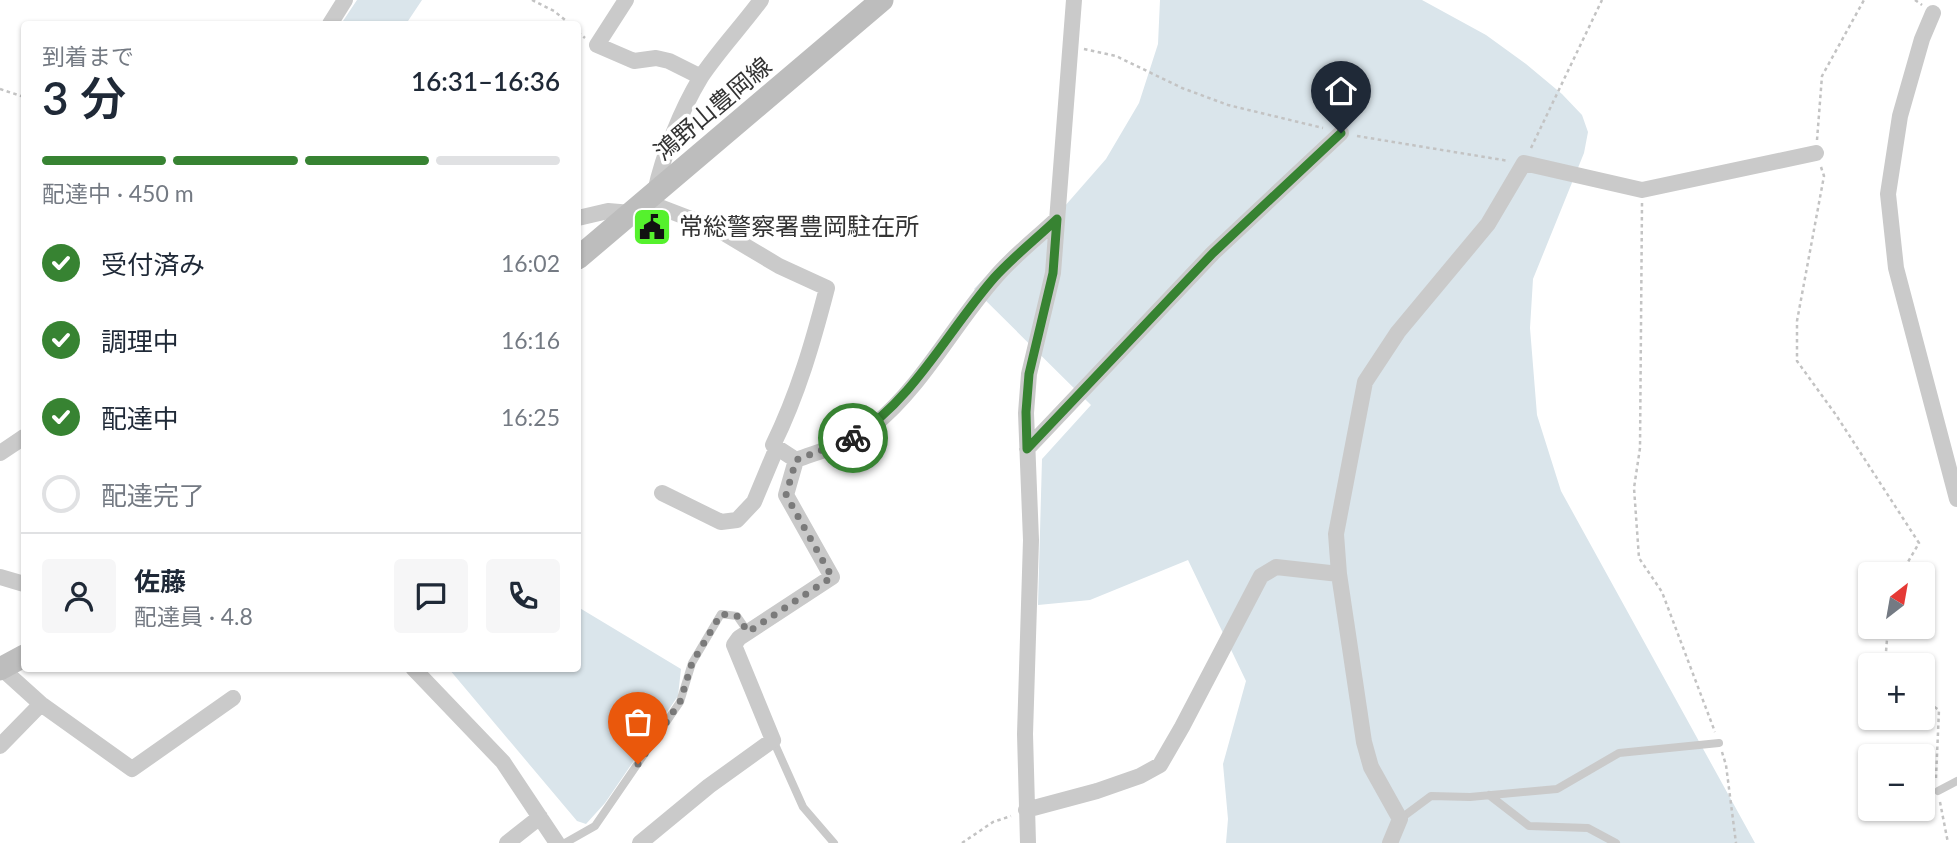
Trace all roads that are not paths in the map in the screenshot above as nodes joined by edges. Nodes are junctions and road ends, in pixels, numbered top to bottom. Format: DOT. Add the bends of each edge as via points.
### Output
graph roads {
  1 [pos="345,0"];
  2 [pos="626,0"];
  3 [pos="761,0"];
  4 [pos="881,0"];
  5 [pos="1074,0"];
  6 [pos="1933,13"];
  7 [pos="332,21"];
  8 [pos="701,77"];
  9 [pos="1341,133"];
  10 [pos="1816,153"];
  11 [pos="643,202"];
  12 [pos="581,217"];
  13 [pos="1057,219"];
  14 [pos="581,255"];
  15 [pos="21,439"];
  16 [pos="777,447"];
  17 [pos="1027,449"];
  18 [pos="0,453"];
  19 [pos="796,460"];
  20 [pos="662,493"];
  21 [pos="1957,499"];
  22 [pos="1339,574"];
  23 [pos="0,577"];
  24 [pos="21,583"];
  25 [pos="748,632"];
  26 [pos="21,658"];
  27 [pos="1,669"];
  28 [pos="417,672"];
  29 [pos="233,698"];
  30 [pos="41,704"];
  31 [pos="773,740"];
  32 [pos="1719,743"];
  33 [pos="0,746"];
  34 [pos="1957,781"];
  35 [pos="1938,791"];
  36 [pos="1489,795"];
  37 [pos="1026,810"];
  38 [pos="540,817"];
  39 [pos="1400,819"];
  40 [pos="507,843"];
  41 [pos="557,843"];
  42 [pos="565,843"];
  43 [pos="640,843"];
  44 [pos="834,843"];
  45 [pos="1027,843"];
  46 [pos="1390,843"];
  47 [pos="1616,843"];
  1 -- 7 [label="street"];
  2 -- 8 [label="street" via="597,44 634,61 669,61"];
  3 -- 8 [label="street"];
  4 -- 11 [label="main road, 鴻野山豊岡線"];
  5 -- 13 [label="street"];
  6 -- 21 [label="street" via="1906,96 1888,194 1896,268"];
  8 -- 11 [label="street"];
  9 -- 17 [label="street" via="1213,253"];
  10 -- 22 [label="street" via="1642,190 1524,163 1488,224 1398,332 1365,382 1336,534"];
  11 -- 12 [label="street"];
  11 -- 14 [label="main road, 鴻野山豊岡線"];
  11 -- 16 [label="street" via="717,229 827,288 797,392 773,445"];
  13 -- 17 [label="street" via="1053,273 1029,374"];
  13 -- 19 [label="street" via="995,278 897,403 847,442"];
  15 -- 18 [label="street"];
  16 -- 19 [label="street"];
  16 -- 20 [label="street" via="754,502 737,520 721,522"];
  17 -- 37 [label="street" via="1031,540"];
  19 -- 25 [label="street" via="786,495 832,577"];
  22 -- 37 [label="street" via="1276,567 1261,576 1160,765 1097,791"];
  22 -- 39 [label="street" via="1367,754"];
  23 -- 24 [label="street"];
  25 -- 31 [label="street" via="734,645"];
  25 -- 42 [label="lane" via="737,616 721,614 692,663 680,702 595,826"];
  26 -- 27 [label="main road"];
  27 -- 30 [label="street"];
  28 -- 38 [label="street" via="503,762"];
  29 -- 30 [label="street" via="132,769"];
  30 -- 33 [label="street"];
  31 -- 43 [label="street"];
  31 -- 44 [label="lane" via="803,807"];
  32 -- 36 [label="lane" via="1619,752 1557,789"];
  34 -- 35 [label="lane"];
  36 -- 39 [label="lane" via="1431,796"];
  36 -- 47 [label="lane" via="1529,826 1588,828"];
  37 -- 45 [label="street"];
  38 -- 40 [label="street"];
  38 -- 41 [label="street"];
  39 -- 46 [label="street"];
}
